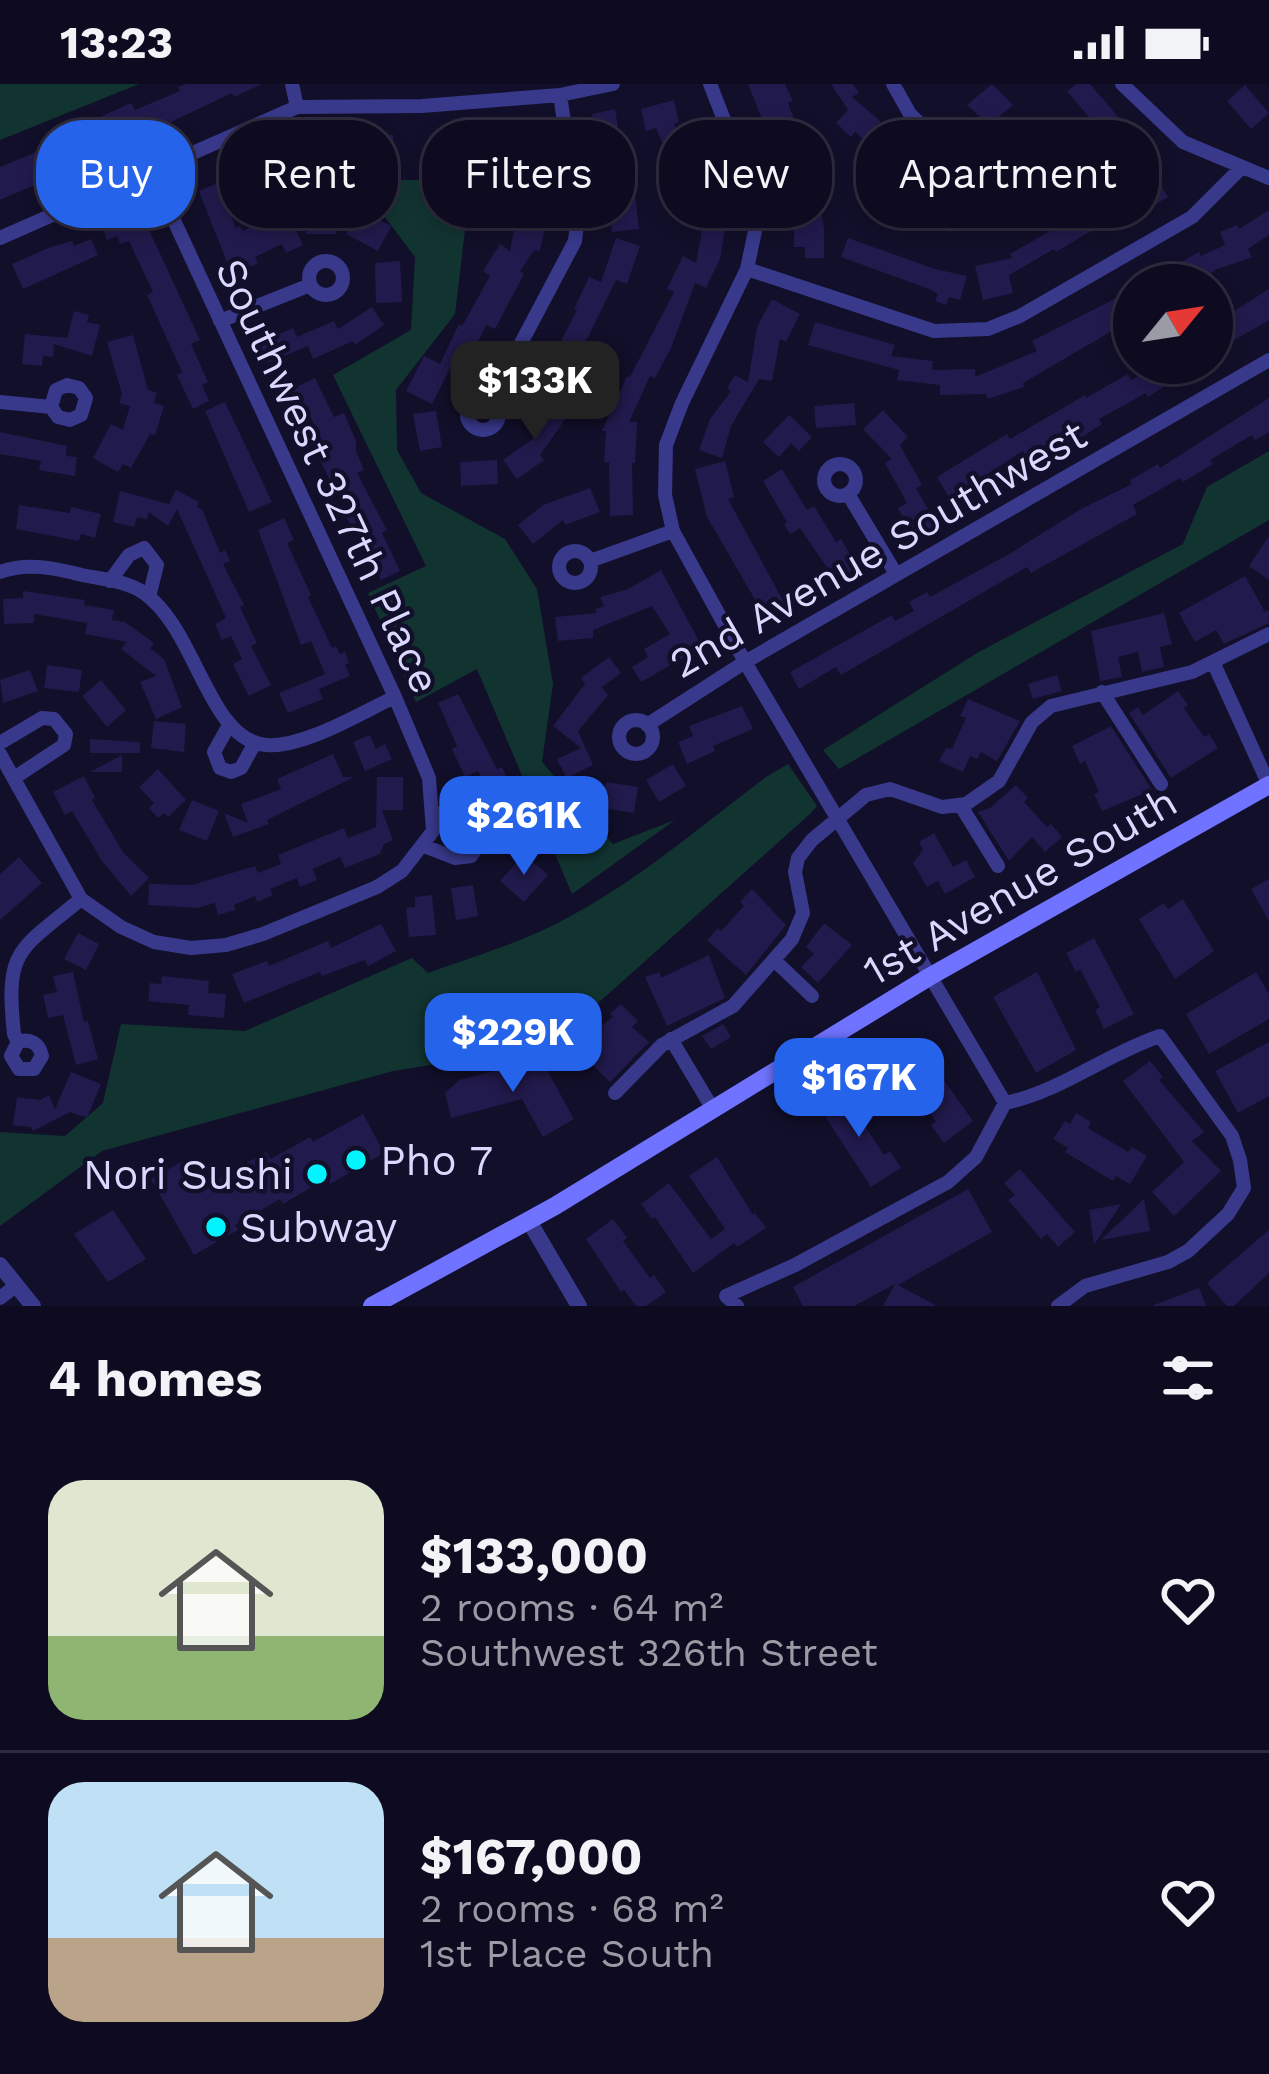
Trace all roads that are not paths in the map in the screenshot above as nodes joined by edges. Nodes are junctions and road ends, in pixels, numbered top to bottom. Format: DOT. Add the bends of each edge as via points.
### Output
graph roads {
  1 [pos="292,84"];
  2 [pos="613,84"];
  3 [pos="710,84"];
  4 [pos="893,84"];
  5 [pos="1123,84"];
  6 [pos="560,95"];
  7 [pos="297,106"];
  8 [pos="916,120"];
  9 [pos="195,151"];
  10 [pos="1242,167"];
  11 [pos="1269,178"];
  12 [pos="36,222"];
  13 [pos="177,228"];
  14 [pos="0,238"];
  15 [pos="747,269"];
  16 [pos="310,285"];
  17 [pos="220,321"];
  18 [pos="1269,360"];
  19 [pos="490,400"];
  20 [pos="0,402"];
  21 [pos="51,407"];
  22 [pos="848,494"];
  23 [pos="673,531"];
  24 [pos="590,562"];
  25 [pos="0,572"];
  26 [pos="896,574"];
  27 [pos="110,581"];
  28 [pos="149,597"];
  29 [pos="1269,634"];
  30 [pos="745,662"];
  31 [pos="1214,664"];
  32 [pos="1102,692"];
  33 [pos="395,697"];
  34 [pos="647,724"];
  35 [pos="228,727"];
  36 [pos="0,743"];
  37 [pos="256,743"];
  38 [pos="2,760"];
  39 [pos="14,778"];
  40 [pos="1161,784"];
  41 [pos="1269,785"];
  42 [pos="961,806"];
  43 [pos="434,812"];
  44 [pos="837,819"];
  45 [pos="423,848"];
  46 [pos="998,866"];
  47 [pos="81,899"];
  48 [pos="774,960"];
  49 [pos="929,977"];
  50 [pos="812,996"];
  51 [pos="671,1039"];
  52 [pos="18,1042"];
  53 [pos="615,1093"];
  54 [pos="1005,1103"];
  55 [pos="714,1111"];
  56 [pos="529,1221"];
  57 [pos="0,1265"];
  58 [pos="16,1285"];
  59 [pos="0,1298"];
  60 [pos="731,1301"];
  61 [pos="33,1306"];
  62 [pos="372,1306"];
  63 [pos="579,1306"];
  64 [pos="1058,1306"];
  1 -- 7 [label="street"];
  2 -- 6 [label="street"];
  3 -- 15 [label="street" via="753,194"];
  4 -- 8 [label="street"];
  5 -- 10 [label="street" via="1183,142"];
  6 -- 7 [label="street"];
  6 -- 19 [label="street" via="575,241"];
  7 -- 9 [label="street"];
  10 -- 11 [label="street"];
  10 -- 15 [label="street" via="1192,217 988,329 934,331"];
  12 -- 14 [label="street"];
  13 -- 17 [label="street, Southwest 327th Place"];
  15 -- 23 [label="street" via="666,445"];
  16 -- 17 [label="street"];
  17 -- 33 [label="street, Southwest 327th Place"];
  18 -- 26 [label="street, 2nd Avenue Southwest"];
  20 -- 21 [label="street"];
  22 -- 26 [label="street"];
  23 -- 24 [label="street"];
  23 -- 30 [label="street"];
  25 -- 27 [label="street" via="27,566"];
  26 -- 30 [label="street, 2nd Avenue Southwest"];
  27 -- 28 [label="street"];
  27 -- 28 [label="street" via="144,548 157,566"];
  28 -- 35 [label="street" via="182,634"];
  29 -- 31 [label="street"];
  30 -- 34 [label="street, 2nd Avenue Southwest"];
  30 -- 44 [label="street"];
  31 -- 32 [label="street"];
  31 -- 41 [label="street"];
  32 -- 40 [label="street"];
  32 -- 42 [label="street" via="1045,710 999,781"];
  33 -- 37 [label="street" via="290,745"];
  33 -- 43 [label="street, Southwest 327th Place" via="429,778"];
  35 -- 37 [label="street"];
  35 -- 37 [label="street" via="214,752 225,771 242,768"];
  36 -- 39 [label="street" via="42,718 66,734 64,745"];
  38 -- 39 [label="street"];
  39 -- 47 [label="street"];
  41 -- 49 [label="main road, 1st Avenue South"];
  42 -- 44 [label="street" via="883,789"];
  42 -- 46 [label="street"];
  43 -- 45 [label="street"];
  43 -- 45 [label="street" via="472,832 477,847 461,860"];
  44 -- 48 [label="street" via="798,858 801,921"];
  44 -- 49 [label="street"];
  45 -- 47 [label="street" via="377,887 226,945 154,942"];
  47 -- 52 [label="street" via="15,964 9,988"];
  48 -- 50 [label="street"];
  48 -- 51 [label="street" via="725,1013"];
  49 -- 54 [label="street"];
  49 -- 55 [label="main road, 1st Avenue South"];
  51 -- 53 [label="street"];
  51 -- 55 [label="street"];
  54 -- 60 [label="street" via="976,1157 948,1182"];
  54 -- 64 [label="street" via="1160,1036 1232,1136 1244,1177 1238,1199 1188,1251 1085,1286"];
  55 -- 56 [label="main road, 1st Avenue South"];
  56 -- 62 [label="main road, 1st Avenue South"];
  56 -- 63 [label="street"];
  57 -- 58 [label="street"];
  58 -- 59 [label="street"];
  58 -- 61 [label="street"];
}
